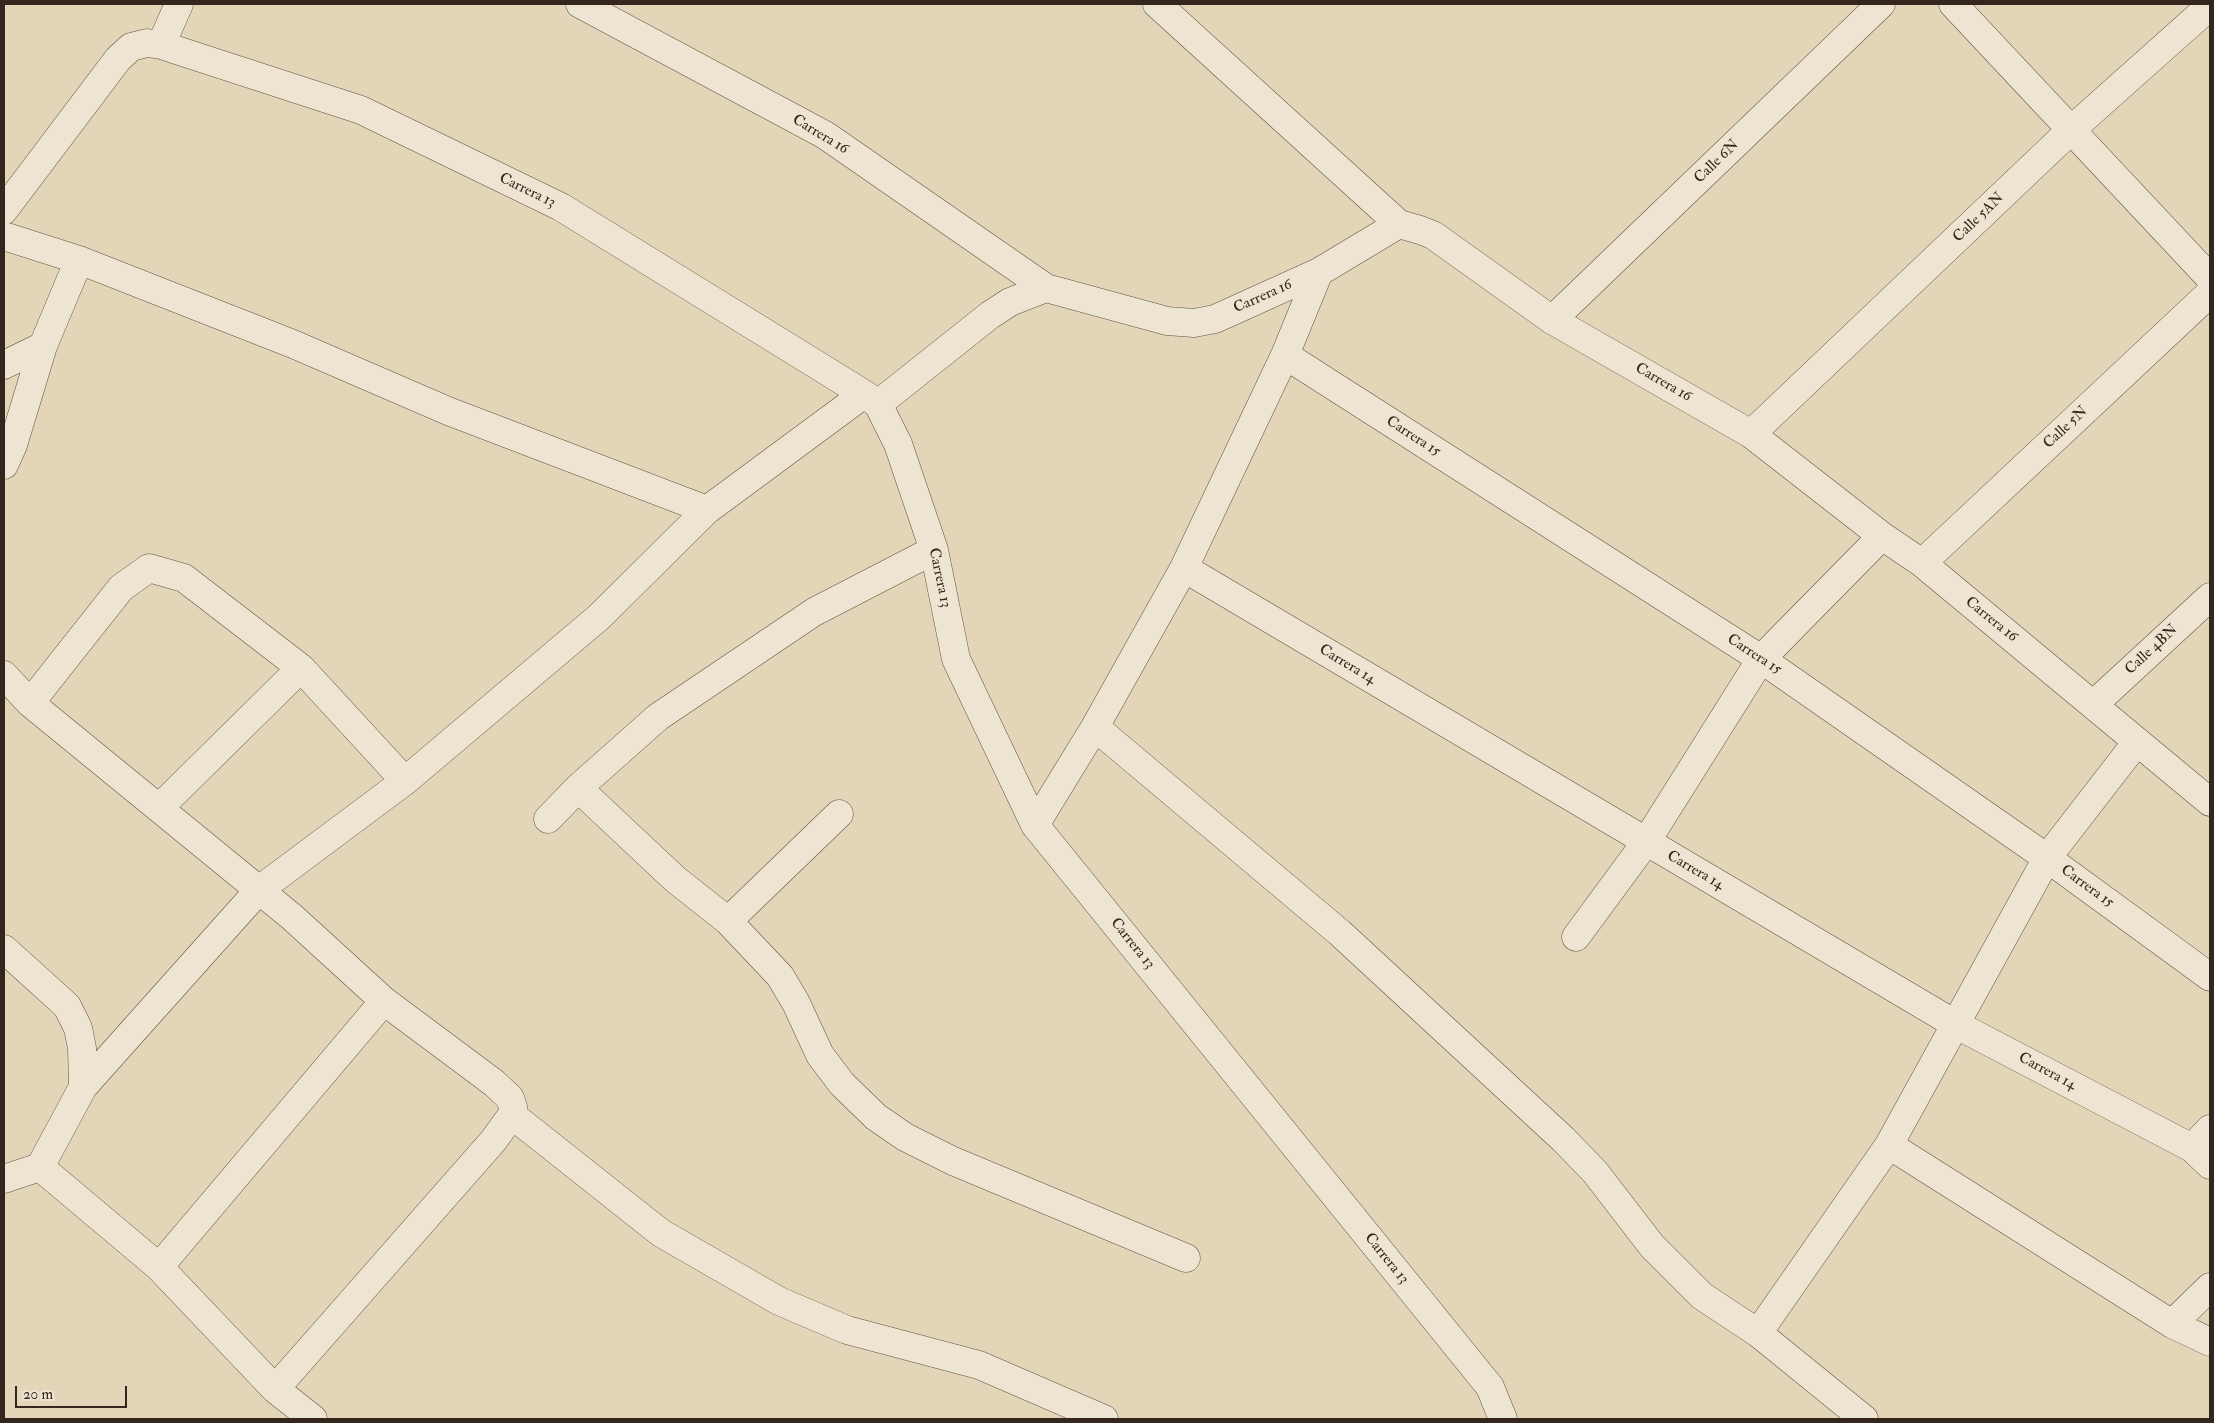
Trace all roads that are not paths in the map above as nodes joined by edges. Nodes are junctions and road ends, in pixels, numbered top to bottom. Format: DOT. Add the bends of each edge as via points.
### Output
graph roads {
  1 [pos="179,4"];
  2 [pos="580,4"];
  3 [pos="1157,4"];
  4 [pos="1881,4"];
  5 [pos="1953,4"];
  6 [pos="2210,6"];
  7 [pos="154,44"];
  8 [pos="2071,130"];
  9 [pos="4,210"];
  10 [pos="1399,224"];
  11 [pos="4,236"];
  12 [pos="78,260"];
  13 [pos="1318,272"];
  14 [pos="2210,278"];
  15 [pos="1046,288"];
  16 [pos="2210,293"];
  17 [pos="1552,320"];
  18 [pos="43,346"];
  19 [pos="1285,354"];
  20 [pos="4,365"];
  21 [pos="871,399"];
  22 [pos="1751,434"];
  23 [pos="4,465"];
  24 [pos="707,510"];
  25 [pos="1882,536"];
  26 [pos="934,550"];
  27 [pos="1922,564"];
  28 [pos="1184,568"];
  29 [pos="2210,597"];
  30 [pos="1761,659"];
  31 [pos="301,668"];
  32 [pos="4,675"];
  33 [pos="30,703"];
  34 [pos="2094,704"];
  35 [pos="1095,727"];
  36 [pos="2136,743"];
  37 [pos="405,782"];
  38 [pos="578,788"];
  39 [pos="2210,802"];
  40 [pos="159,808"];
  41 [pos="839,814"];
  42 [pos="548,819"];
  43 [pos="1035,825"];
  44 [pos="1646,842"];
  45 [pos="2047,858"];
  46 [pos="259,890"];
  47 [pos="728,921"];
  48 [pos="1576,938"];
  49 [pos="4,949"];
  50 [pos="2210,977"];
  51 [pos="384,1001"];
  52 [pos="1955,1024"];
  53 [pos="83,1087"];
  54 [pos="512,1115"];
  55 [pos="1889,1145"];
  56 [pos="2204,1148"];
  57 [pos="40,1166"];
  58 [pos="4,1179"];
  59 [pos="1186,1258"];
  60 [pos="159,1267"];
  61 [pos="2210,1287"];
  62 [pos="2172,1324"];
  63 [pos="1758,1333"];
  64 [pos="2210,1342"];
  65 [pos="275,1389"];
  66 [pos="313,1419"];
  67 [pos="1104,1419"];
  68 [pos="1503,1419"];
  69 [pos="1864,1419"];
  1 -- 7 [label="street"];
  2 -- 15 [label="street, Carrera 16" via="825,135"];
  3 -- 10 [label="street"];
  4 -- 17 [label="street, Calle 6N"];
  5 -- 8 [label="street"];
  6 -- 8 [label="street, Calle 5AN"];
  7 -- 9 [label="street" via="131,47 118,59"];
  7 -- 21 [label="street, Carrera 13" via="361,110 561,207"];
  8 -- 14 [label="street"];
  8 -- 22 [label="street, Calle 5AN"];
  10 -- 13 [label="street, Carrera 16"];
  10 -- 17 [label="street, Carrera 16" via="1433,235"];
  11 -- 12 [label="street"];
  12 -- 18 [label="street"];
  12 -- 24 [label="street" via="292,344 448,411"];
  13 -- 15 [label="street, Carrera 16" via="1215,319 1194,323 1167,321"];
  13 -- 19 [label="street"];
  15 -- 21 [label="street" via="1003,306"];
  16 -- 27 [label="street, Calle 5N"];
  17 -- 22 [label="street, Carrera 16"];
  18 -- 20 [label="street"];
  18 -- 23 [label="street"];
  19 -- 28 [label="street"];
  19 -- 30 [label="street, Carrera 15"];
  21 -- 24 [label="street"];
  21 -- 26 [label="street, Carrera 13" via="898,444"];
  22 -- 25 [label="street, Carrera 16"];
  24 -- 37 [label="street" via="599,617"];
  25 -- 27 [label="street, Carrera 16"];
  25 -- 30 [label="street"];
  26 -- 38 [label="street" via="814,612 658,717"];
  26 -- 43 [label="street, Carrera 13" via="956,659"];
  27 -- 34 [label="street, Carrera 16"];
  28 -- 35 [label="street"];
  28 -- 44 [label="street, Carrera 14"];
  29 -- 34 [label="street, Calle 4BN"];
  30 -- 44 [label="street"];
  30 -- 45 [label="street, Carrera 15"];
  31 -- 33 [label="street" via="184,578 149,568 120,588"];
  31 -- 37 [label="street"];
  31 -- 40 [label="street"];
  32 -- 33 [label="street"];
  33 -- 40 [label="street"];
  34 -- 36 [label="street, Carrera 16"];
  35 -- 43 [label="street"];
  35 -- 63 [label="street" via="1340,933 1563,1139 1595,1172 1652,1246 1702,1296"];
  36 -- 39 [label="street, Carrera 16"];
  36 -- 45 [label="street"];
  37 -- 46 [label="street"];
  38 -- 42 [label="street"];
  38 -- 47 [label="street" via="676,879"];
  40 -- 46 [label="street"];
  41 -- 47 [label="street"];
  43 -- 68 [label="street, Carrera 13" via="1490,1388"];
  44 -- 48 [label="street"];
  44 -- 52 [label="street, Carrera 14"];
  45 -- 50 [label="street, Carrera 15"];
  45 -- 52 [label="street"];
  46 -- 51 [label="street"];
  46 -- 53 [label="street"];
  47 -- 59 [label="street" via="780,976 820,1055 842,1084 876,1117 905,1137 953,1161"];
  49 -- 53 [label="street" via="67,1006 78,1028 82,1048"];
  51 -- 54 [label="street" via="494,1083 510,1098"];
  51 -- 60 [label="street"];
  52 -- 55 [label="street"];
  52 -- 56 [label="street, Carrera 14"];
  53 -- 57 [label="street"];
  54 -- 65 [label="street"];
  54 -- 67 [label="street" via="661,1233 779,1301 847,1330 979,1365"];
  55 -- 62 [label="street"];
  55 -- 63 [label="street"];
  57 -- 58 [label="street"];
  57 -- 60 [label="street"];
  60 -- 65 [label="street"];
  61 -- 62 [label="street"];
  62 -- 64 [label="street"];
  63 -- 69 [label="street"];
  65 -- 66 [label="street"];
}
